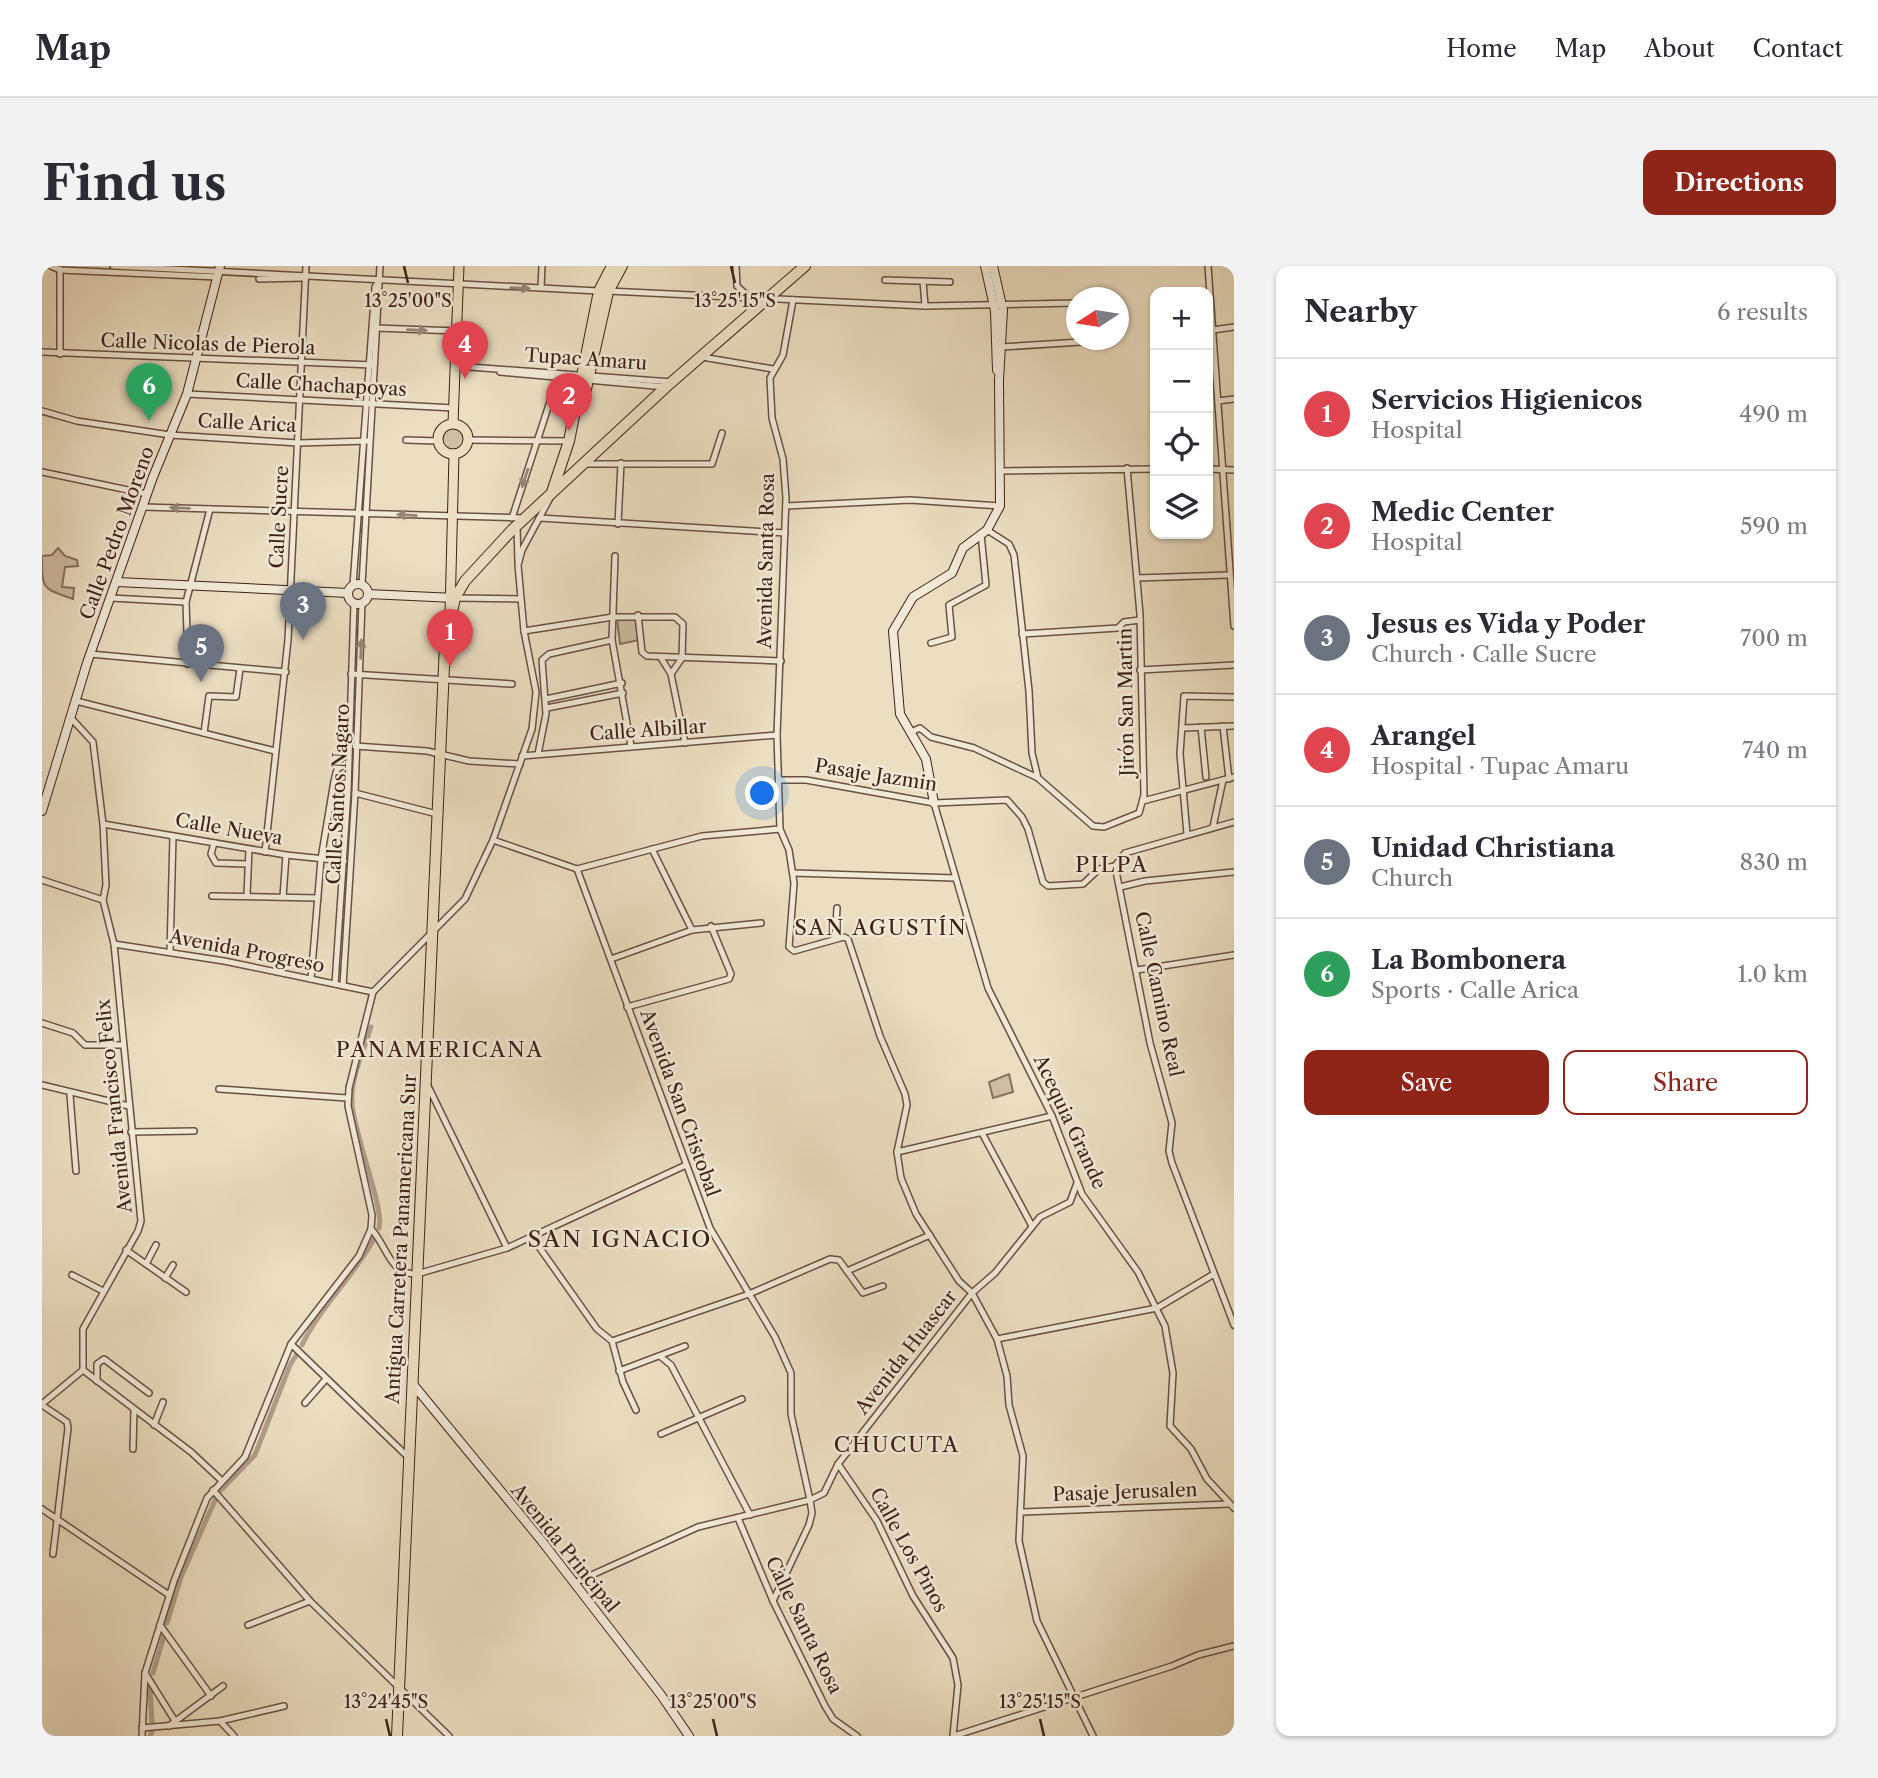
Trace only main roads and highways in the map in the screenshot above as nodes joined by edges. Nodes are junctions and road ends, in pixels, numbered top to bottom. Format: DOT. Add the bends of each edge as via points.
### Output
graph roads {
  1 [pos="459,266"];
  2 [pos="612,266"];
  3 [pos="622,266"];
  4 [pos="804,266"];
  5 [pos="604,291"];
  6 [pos="453,423"];
  7 [pos="454,454"];
  8 [pos="555,490"];
  9 [pos="452,598"];
  10 [pos="397,1736"];
  1 -- 6 [label="main road"];
  2 -- 5 [label="highway"];
  3 -- 5 [label="highway"];
  4 -- 8 [label="highway, Antigua Carretera Panamericana Sur"];
  5 -- 8 [label="highway" via="571,441"];
  6 -- 7 [label="main road" via="442,429 438,441 442,449"];
  6 -- 7 [label="main road" via="463,426 469,440 466,448"];
  7 -- 9 [label="main road"];
  8 -- 9 [label="highway, Antigua Carretera Panamericana Sur" via="518,521"];
  9 -- 10 [label="highway, Antigua Carretera Panamericana Sur" via="443,681"];
}
